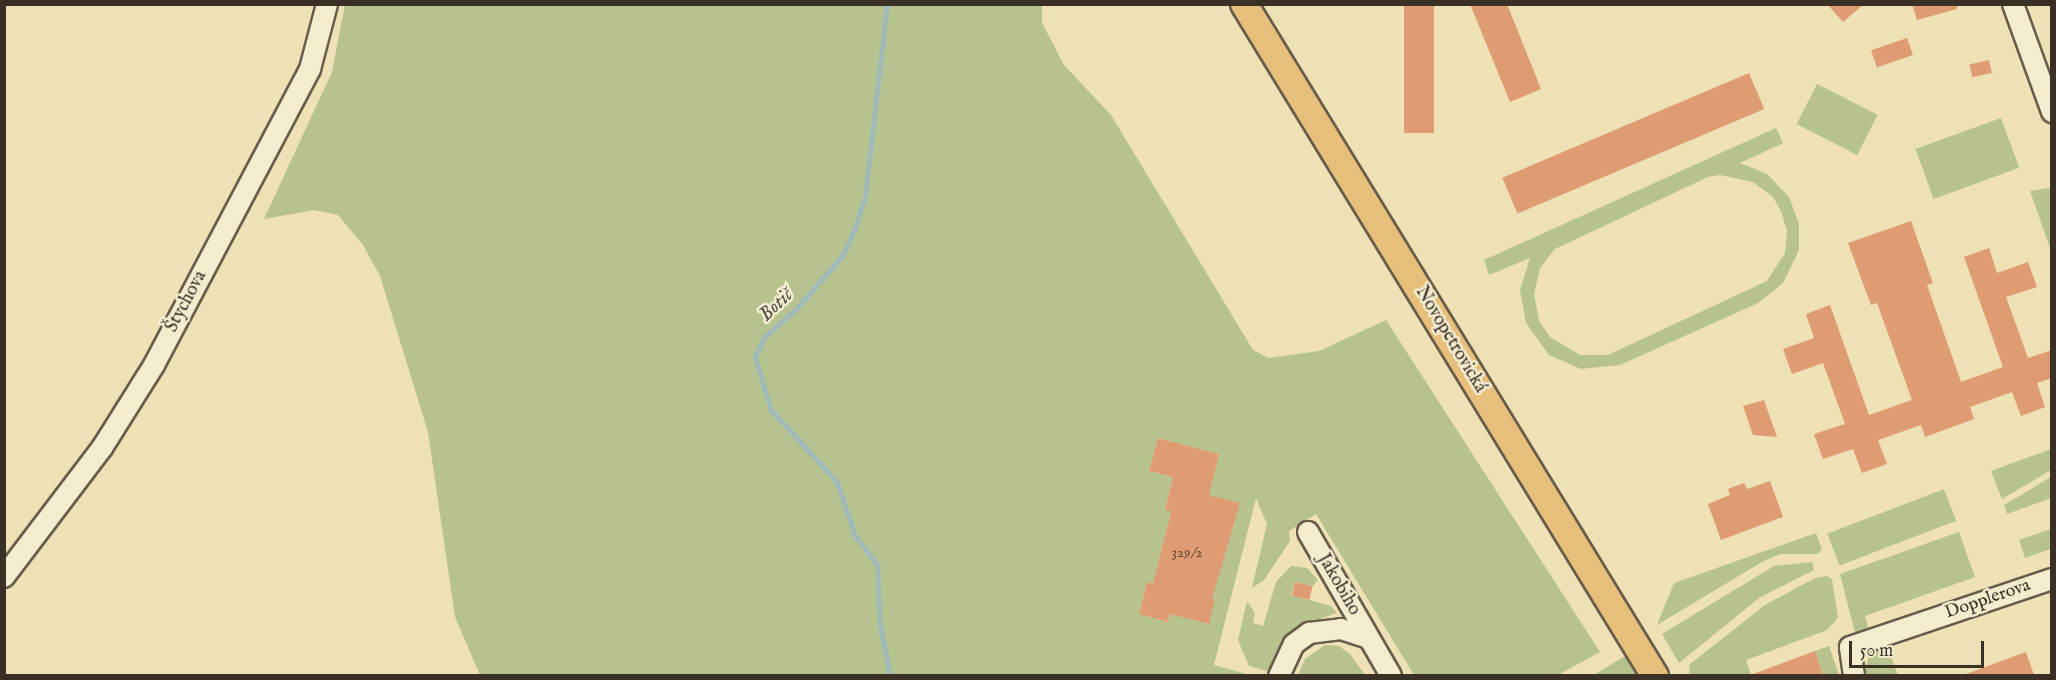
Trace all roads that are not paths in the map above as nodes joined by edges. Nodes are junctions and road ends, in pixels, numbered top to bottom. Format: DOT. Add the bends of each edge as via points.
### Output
graph roads {
  1 [pos="327,4"];
  2 [pos="1244,4"];
  3 [pos="2013,4"];
  4 [pos="2052,112"];
  5 [pos="1308,532"];
  6 [pos="4,577"];
  7 [pos="2052,579"];
  8 [pos="1369,638"];
  9 [pos="1279,675"];
  10 [pos="1391,675"];
  11 [pos="1655,675"];
  12 [pos="1854,675"];
  1 -- 6 [label="street, Štychova" via="310,69 154,365 96,457"];
  2 -- 11 [label="main road, Novopetrovická"];
  3 -- 4 [label="street"];
  5 -- 8 [label="street, Jakobiho"];
  7 -- 12 [label="street, Dopplerova" via="1850,647"];
  8 -- 9 [label="street, Jakobiho" via="1341,629 1309,633 1294,644"];
  8 -- 10 [label="street, Jakobiho"];
}
